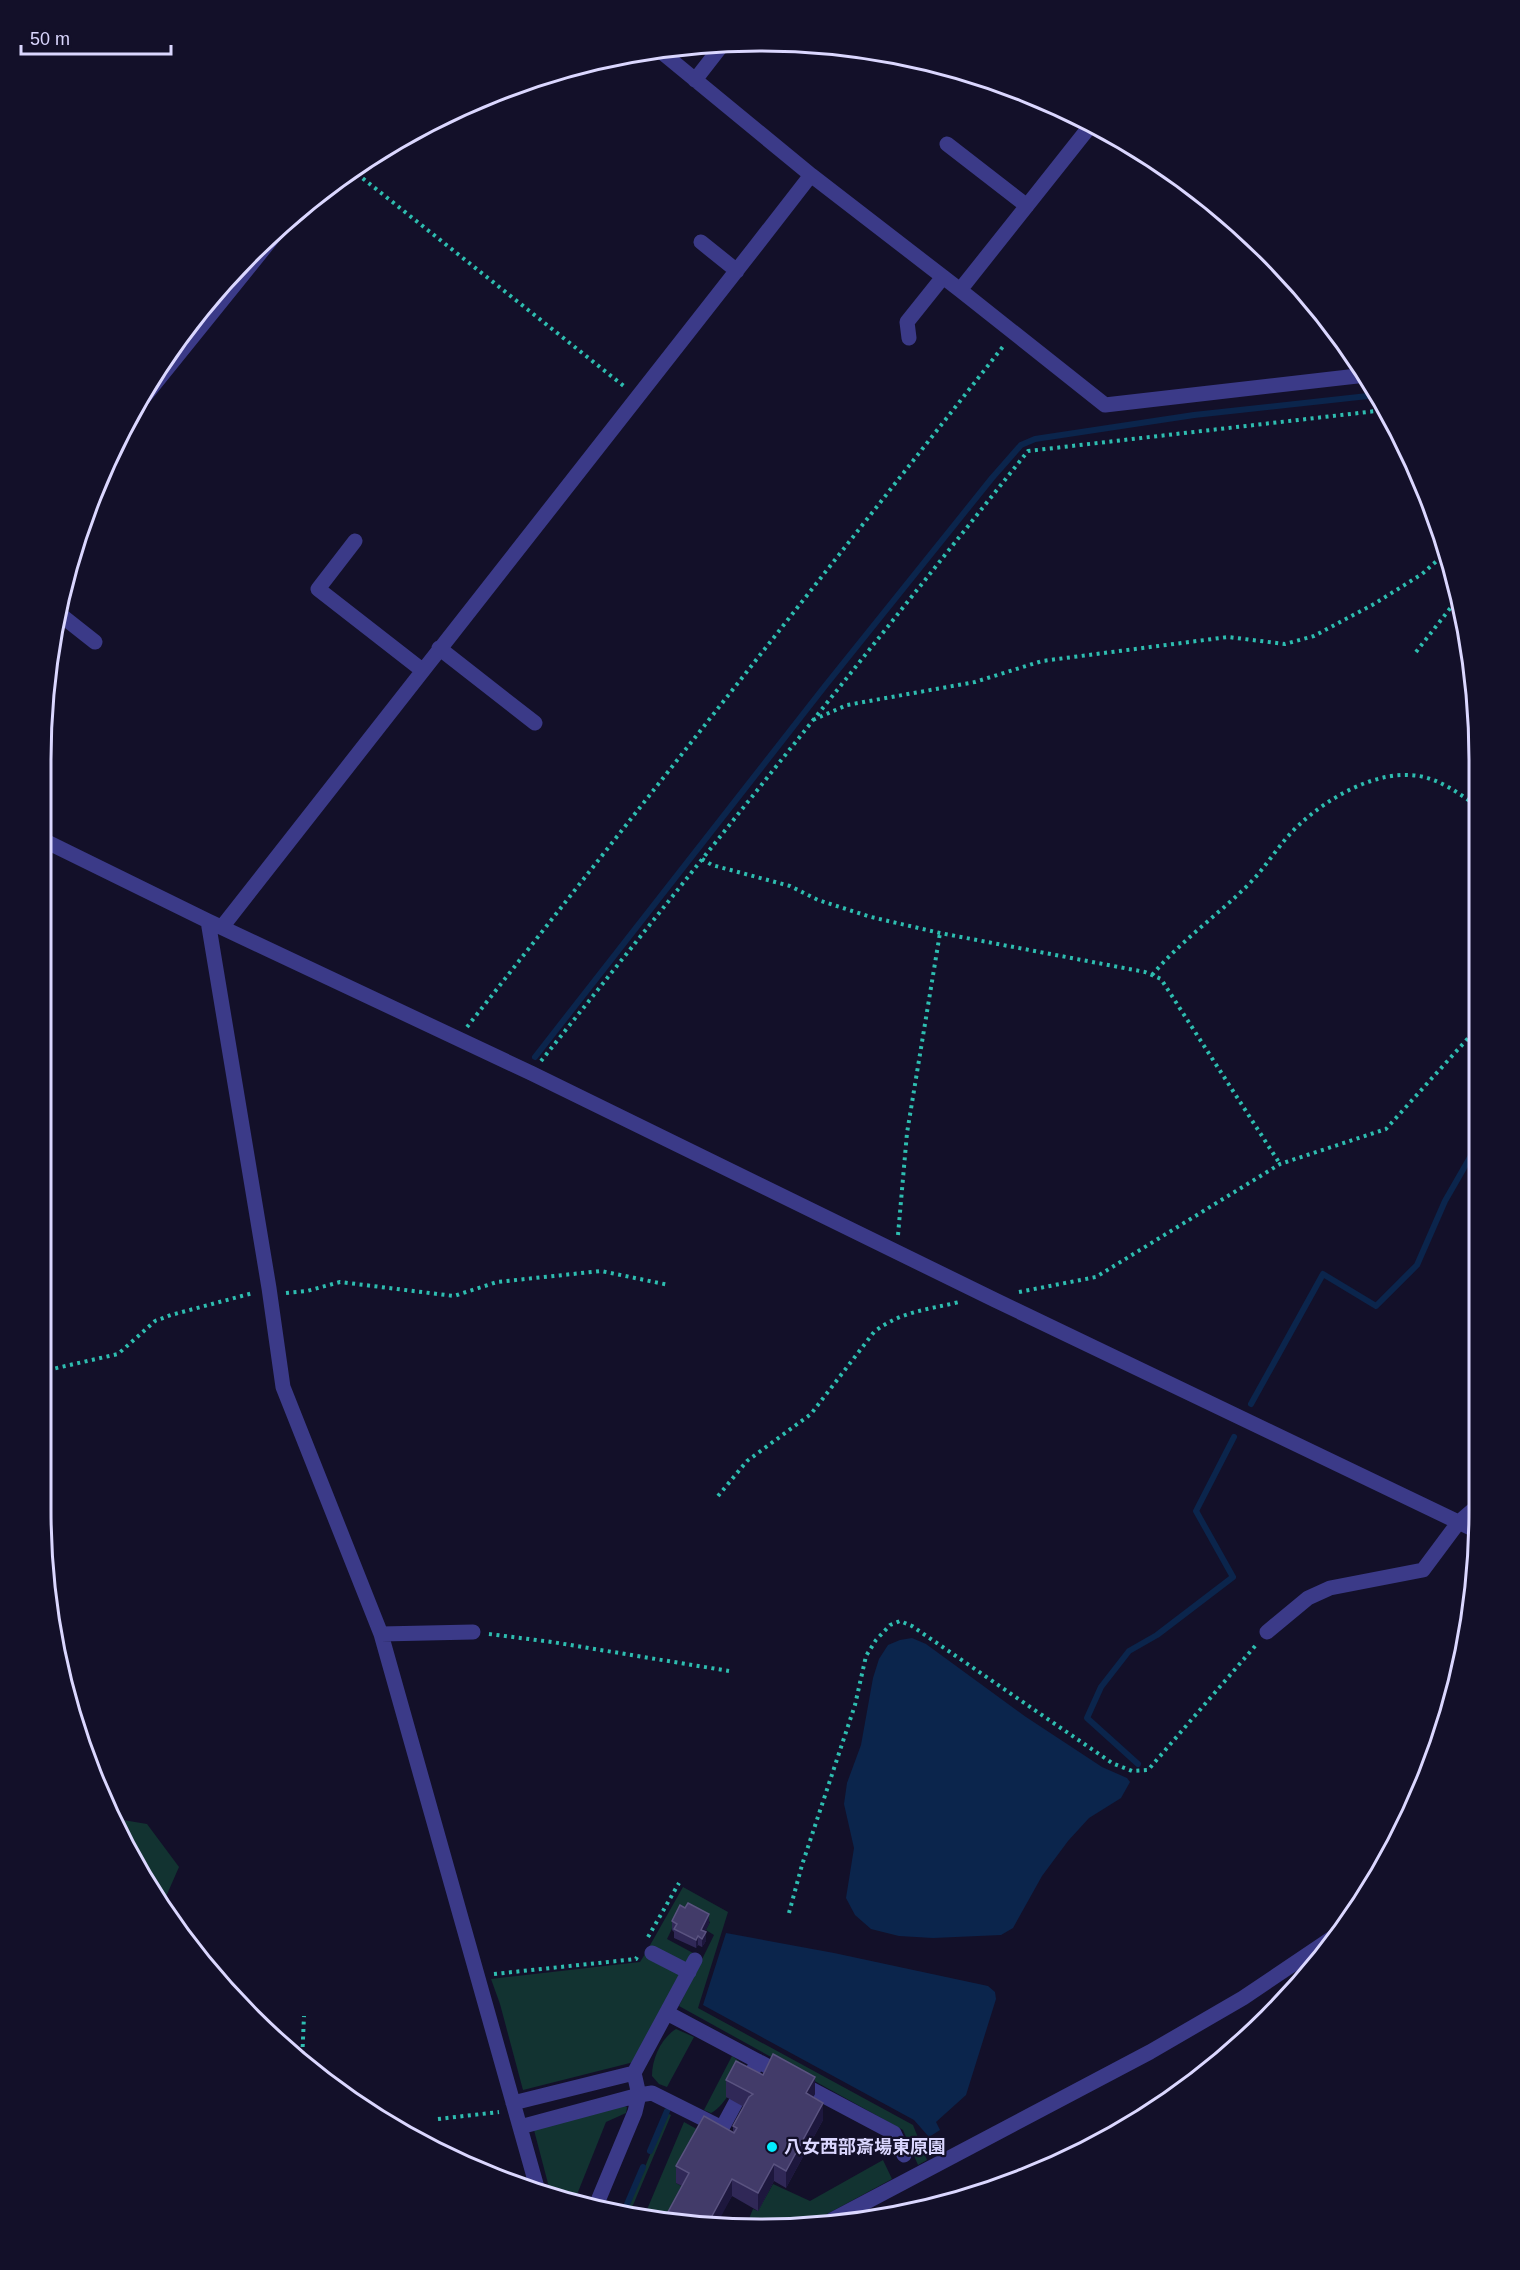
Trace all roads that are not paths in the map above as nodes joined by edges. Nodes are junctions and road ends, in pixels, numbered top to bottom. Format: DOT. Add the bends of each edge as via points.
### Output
graph roads {
  1 [pos="716,53"];
  2 [pos="667,57"];
  3 [pos="695,80"];
  4 [pos="1086,131"];
  5 [pos="947,144"];
  6 [pos="811,175"];
  7 [pos="1027,206"];
  8 [pos="701,242"];
  9 [pos="737,271"];
  10 [pos="944,277"];
  11 [pos="960,290"];
  12 [pos="229,291"];
  13 [pos="191,337"];
  14 [pos="909,338"];
  15 [pos="1356,376"];
  16 [pos="355,541"];
  17 [pos="66,619"];
  18 [pos="94,642"];
  19 [pos="439,648"];
  20 [pos="422,670"];
  21 [pos="535,723"];
  22 [pos="51,844"];
  23 [pos="215,924"];
  24 [pos="1469,1513"];
  25 [pos="1458,1523"];
  26 [pos="1468,1527"];
  27 [pos="473,1632"];
  28 [pos="1267,1632"];
  29 [pos="381,1634"];
  30 [pos="647,1948"];
  31 [pos="1317,1948"];
  32 [pos="667,2013"];
  33 [pos="758,2061"];
  34 [pos="634,2073"];
  35 [pos="639,2095"];
  36 [pos="514,2106"];
  37 [pos="520,2127"];
  38 [pos="904,2155"];
  39 [pos="536,2182"];
  40 [pos="598,2200"];
  41 [pos="844,2214"];
  1 -- 3 [label="street"];
  2 -- 3 [label="street"];
  3 -- 6 [label="street"];
  4 -- 7 [label="street"];
  5 -- 7 [label="street"];
  6 -- 9 [label="street"];
  6 -- 10 [label="street"];
  7 -- 11 [label="street"];
  8 -- 9 [label="street"];
  9 -- 19 [label="street"];
  10 -- 11 [label="street"];
  10 -- 14 [label="street" via="907,322"];
  11 -- 15 [label="street" via="1105,405"];
  12 -- 13 [label="street"];
  16 -- 20 [label="street" via="318,590"];
  17 -- 18 [label="street"];
  19 -- 20 [label="street"];
  19 -- 21 [label="street"];
  20 -- 23 [label="street"];
  22 -- 23 [label="street"];
  23 -- 25 [label="street"];
  23 -- 29 [label="street" via="283,1387"];
  24 -- 25 [label="street"];
  25 -- 26 [label="street"];
  25 -- 28 [label="street" via="1423,1570 1330,1588 1308,1598"];
  27 -- 29 [label="street"];
  29 -- 36 [label="street"];
  30 -- 32 [label="street" via="692,1966"];
  31 -- 41 [label="street" via="1243,1998 1150,2052"];
  32 -- 33 [label="street"];
  32 -- 34 [label="street"];
  33 -- 35 [label="street" via="722,2127 652,2093"];
  33 -- 38 [label="street" via="894,2133"];
  34 -- 35 [label="street"];
  34 -- 36 [label="street"];
  35 -- 37 [label="street"];
  35 -- 40 [label="street"];
  36 -- 37 [label="street"];
  37 -- 39 [label="street"];
}
